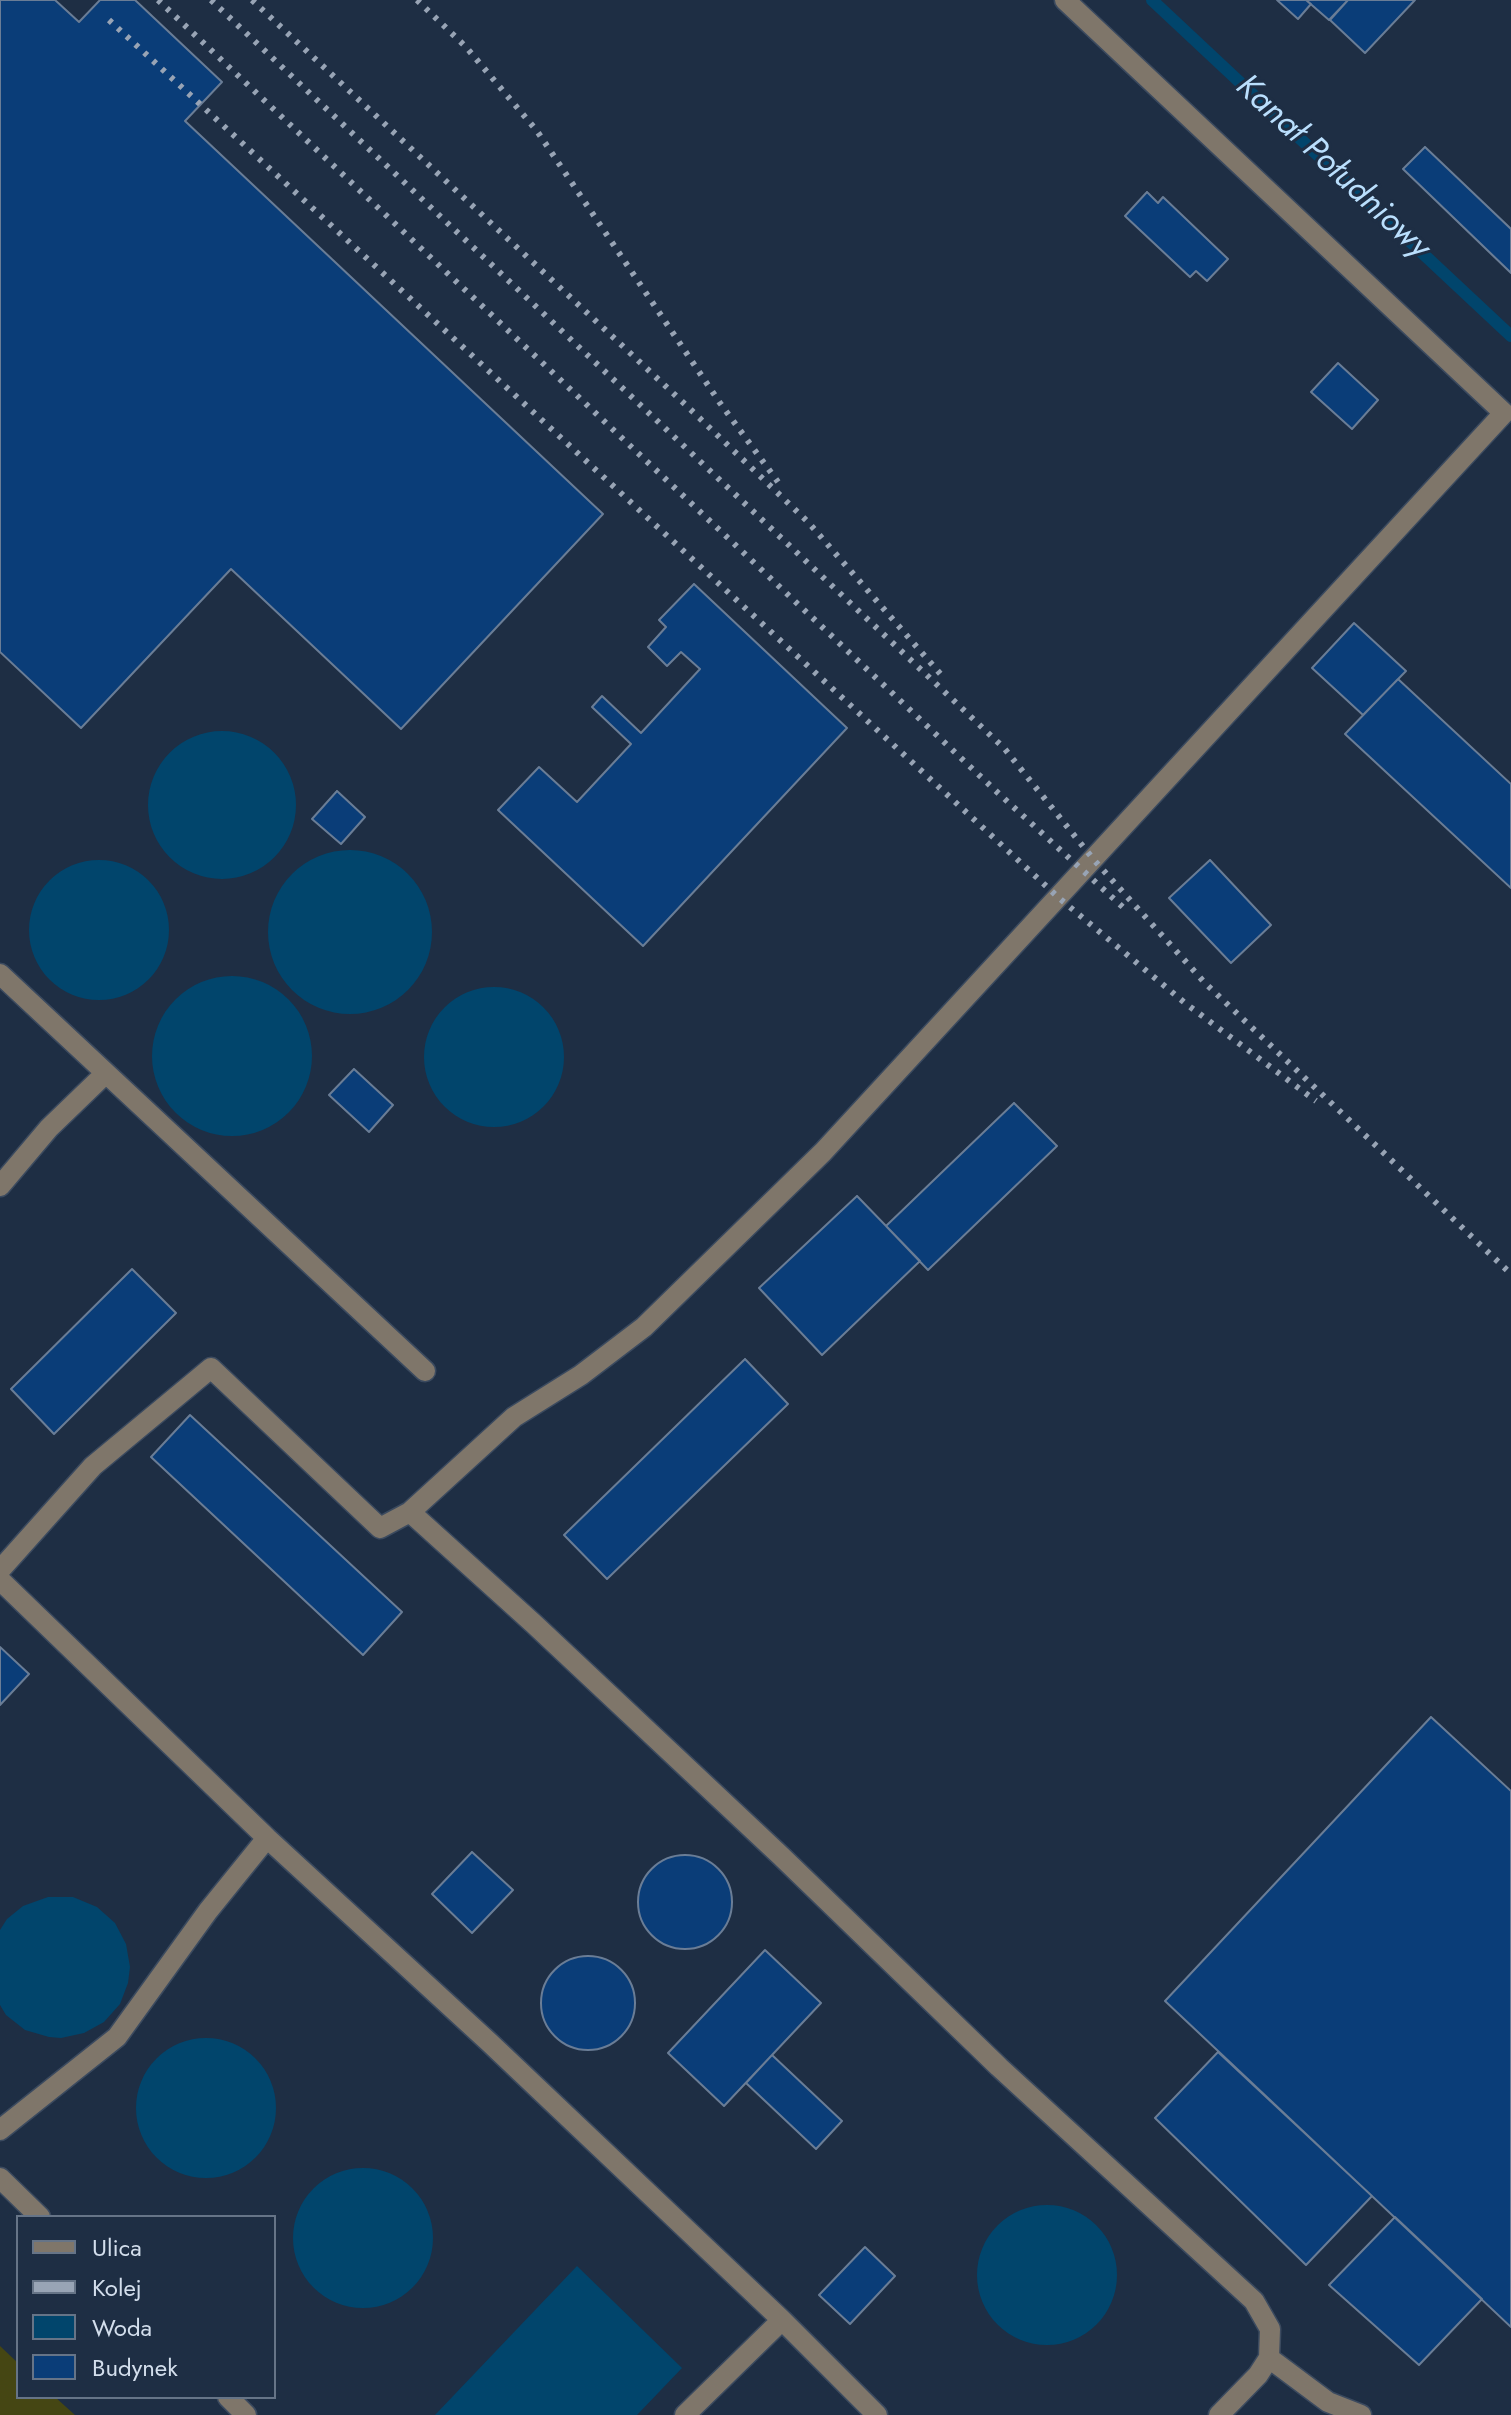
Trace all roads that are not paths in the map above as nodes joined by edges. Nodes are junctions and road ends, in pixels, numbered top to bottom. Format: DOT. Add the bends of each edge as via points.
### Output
graph roads {
  1 [pos="1065,0"];
  2 [pos="0,974"];
  3 [pos="106,1073"];
  4 [pos="0,1186"];
  5 [pos="425,1371"];
  6 [pos="410,1512"];
  7 [pos="0,1570"];
  8 [pos="0,1580"];
  9 [pos="267,1838"];
  10 [pos="0,2130"];
  11 [pos="0,2178"];
  12 [pos="38,2215"];
  13 [pos="782,2320"];
  14 [pos="1269,2358"];
  15 [pos="230,2399"];
  16 [pos="246,2415"];
  17 [pos="685,2415"];
  18 [pos="877,2415"];
  19 [pos="1219,2415"];
  20 [pos="1361,2415"];
  1 -- 6 [label="lane" via="1504,413 823,1152 644,1327 514,1417"];
  2 -- 3 [label="lane"];
  3 -- 4 [label="lane"];
  3 -- 5 [label="lane"];
  6 -- 7 [label="lane" via="380,1528 211,1368 93,1466"];
  6 -- 14 [label="lane" via="1254,2301 1270,2329"];
  8 -- 9 [label="lane"];
  9 -- 10 [label="lane" via="117,2037"];
  9 -- 13 [label="lane"];
  11 -- 12 [label="lane"];
  13 -- 17 [label="lane"];
  13 -- 18 [label="lane"];
  14 -- 19 [label="lane"];
  14 -- 20 [label="lane" via="1328,2402"];
  15 -- 16 [label="lane"];
}
